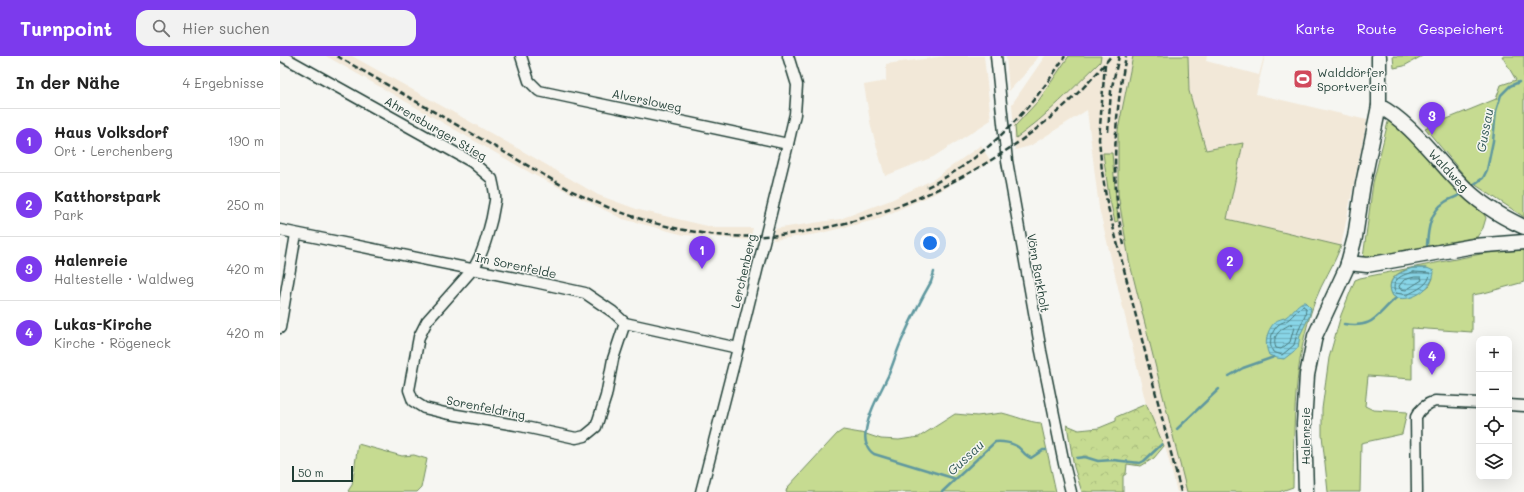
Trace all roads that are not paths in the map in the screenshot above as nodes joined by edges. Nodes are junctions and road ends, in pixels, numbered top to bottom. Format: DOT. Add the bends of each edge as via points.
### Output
graph roads {
  1 [pos="282,56"];
  2 [pos="522,56"];
  3 [pos="788,56"];
  4 [pos="996,56"];
  5 [pos="1379,56"];
  6 [pos="1379,106"];
  7 [pos="788,144"];
  8 [pos="1524,227"];
  9 [pos="280,230"];
  10 [pos="296,234"];
  11 [pos="1524,242"];
  12 [pos="1348,263"];
  13 [pos="473,269"];
  14 [pos="625,323"];
  15 [pos="280,328"];
  16 [pos="738,348"];
  17 [pos="1476,404"];
  18 [pos="1512,405"];
  19 [pos="1524,406"];
  20 [pos="701,492"];
  21 [pos="1071,492"];
  22 [pos="1306,492"];
  23 [pos="1417,492"];
  1 -- 13 [label="street, Ahrensburger Stieg" via="472,162 492,179 495,199 486,239"];
  2 -- 7 [label="street, Alversloweg" via="529,82 539,91"];
  3 -- 7 [label="street, Lerchenberg" via="797,85"];
  4 -- 21 [label="street, Vörn Barkholt" via="1007,161 1040,351"];
  5 -- 6 [label="main road, Halenreie"];
  6 -- 8 [label="main road, Waldweg" via="1410,130 1480,202"];
  6 -- 12 [label="main road, Halenreie" via="1363,184 1356,237"];
  7 -- 16 [label="street, Lerchenberg"];
  9 -- 10 [label="street, Im Sorenfelde"];
  10 -- 13 [label="street, Im Sorenfelde"];
  10 -- 15 [label="street"];
  11 -- 12 [label="main road" via="1474,246 1367,265"];
  12 -- 22 [label="main road, Halenreie" via="1315,336 1310,361 1304,411"];
  13 -- 14 [label="street, Im Sorenfelde" via="585,294"];
  13 -- 14 [label="street, Sorenfeldring" via="449,294 422,331 409,390 413,401 424,408 576,438 585,436 596,426 600,416 613,359"];
  14 -- 16 [label="street, Im Sorenfelde"];
  16 -- 20 [label="street, Lerchenberg"];
  17 -- 23 [label="street" via="1435,401 1419,411 1416,417"];
  18 -- 19 [label="street"];
}
